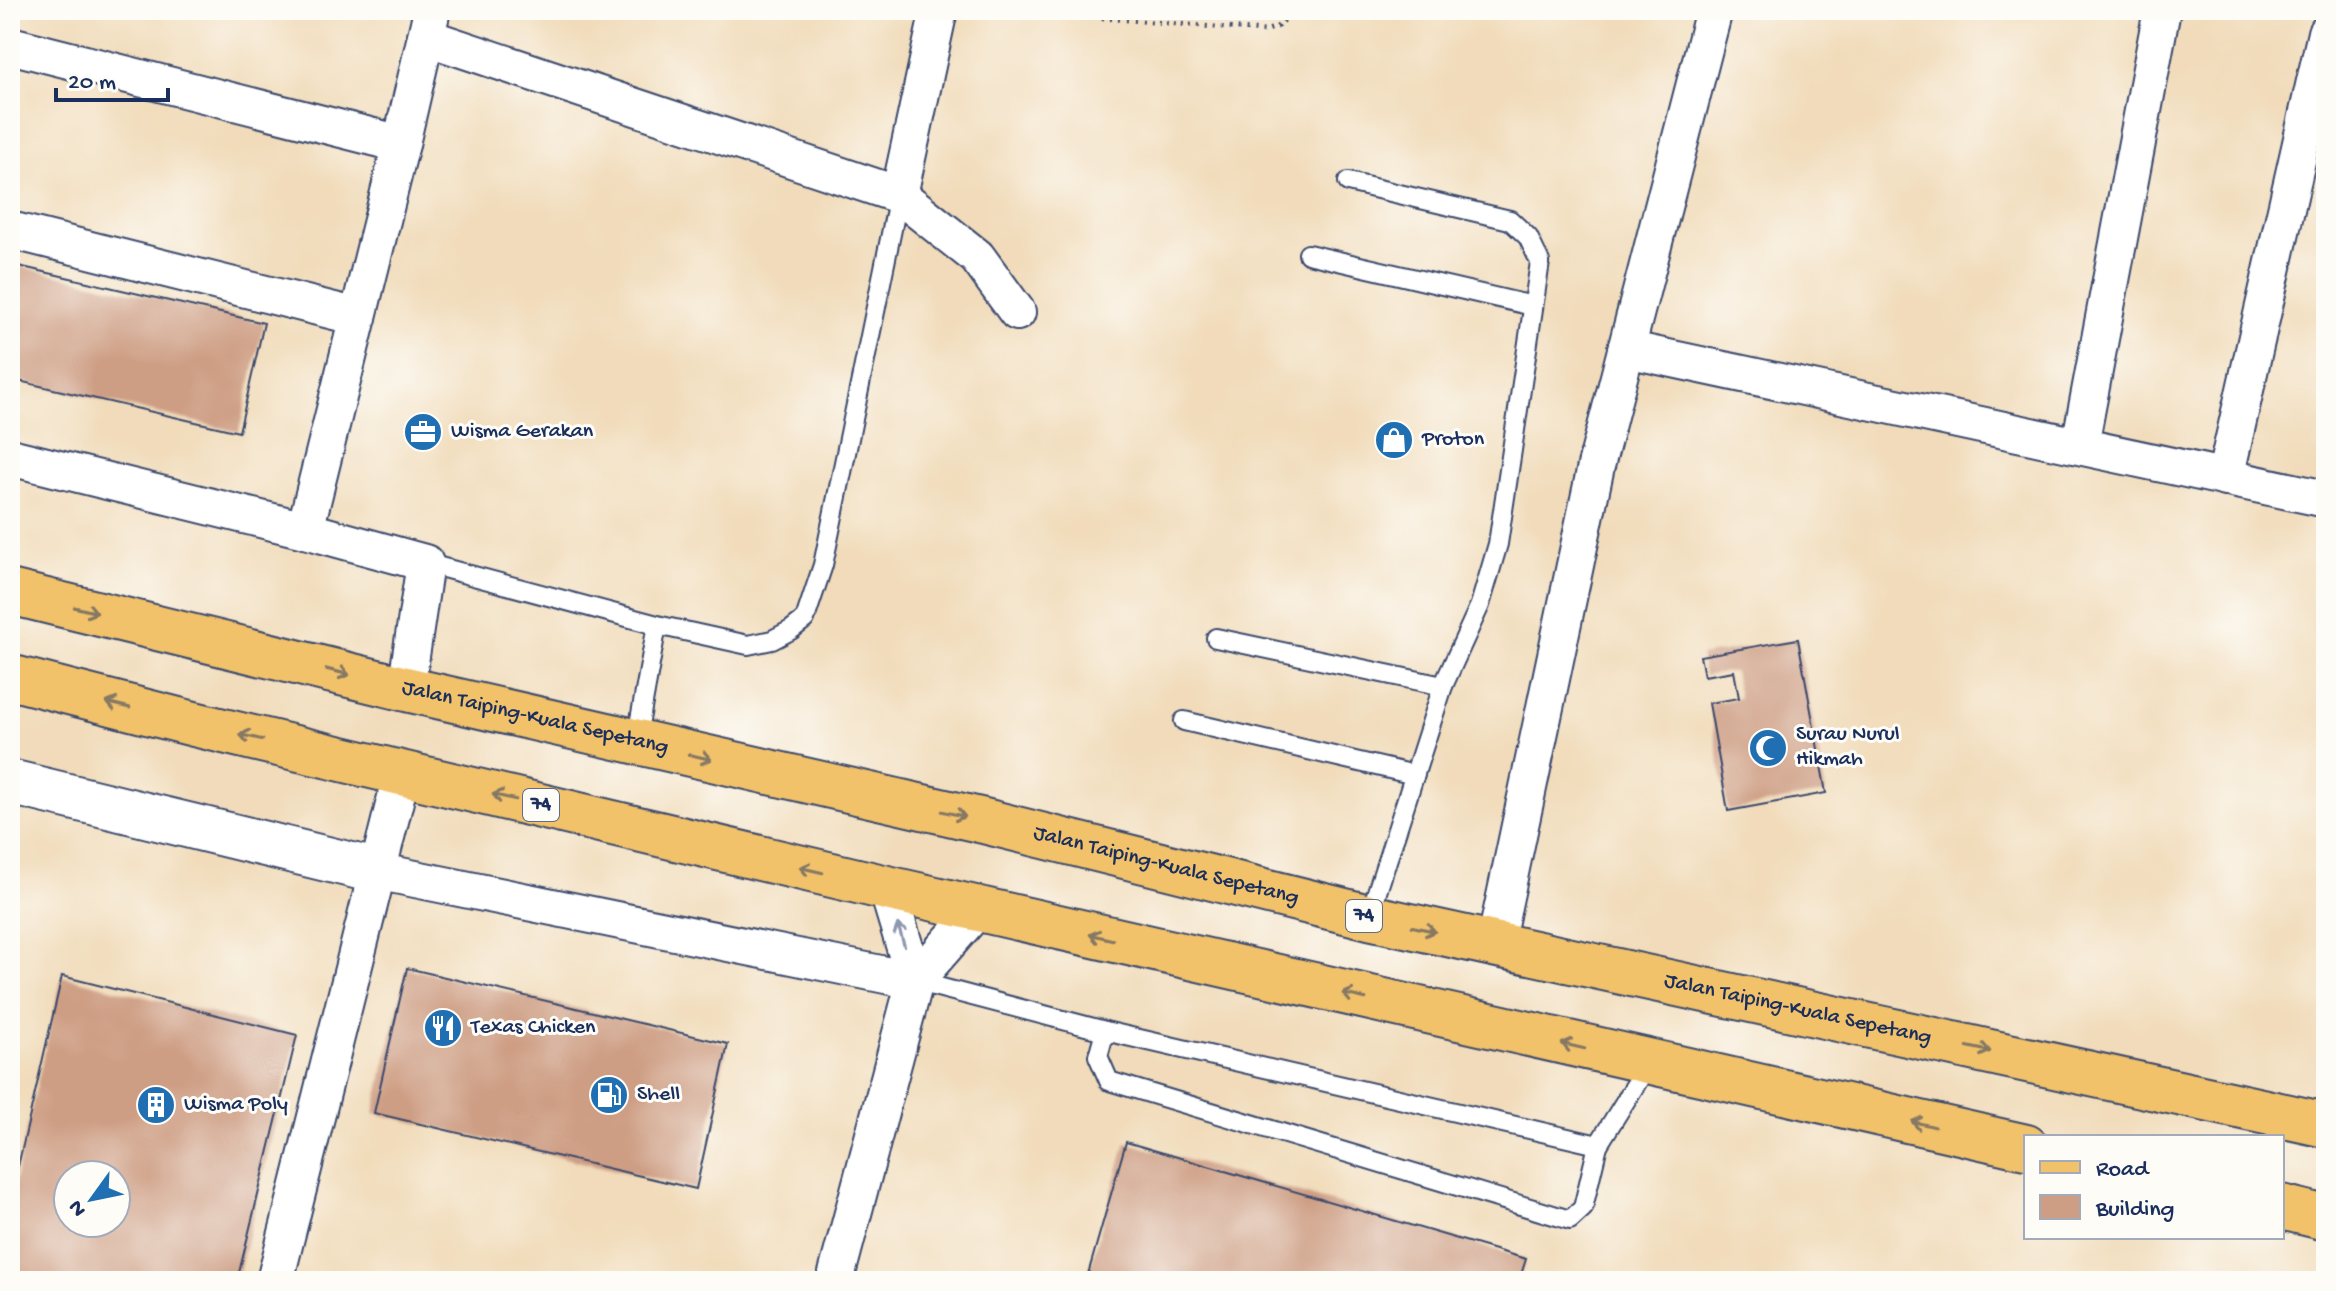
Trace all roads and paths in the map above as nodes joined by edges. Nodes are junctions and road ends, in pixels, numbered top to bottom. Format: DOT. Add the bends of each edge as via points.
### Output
graph roads {
  1 [pos="939,10"];
  2 [pos="1071,10"];
  3 [pos="1295,10"];
  4 [pos="1714,10"];
  5 [pos="2162,10"];
  6 [pos="429,24"];
  7 [pos="2326,33"];
  8 [pos="10,45"];
  9 [pos="401,144"];
  10 [pos="1348,182"];
  11 [pos="899,195"];
  12 [pos="10,230"];
  13 [pos="1308,254"];
  14 [pos="1533,306"];
  15 [pos="1017,312"];
  16 [pos="358,317"];
  17 [pos="1626,349"];
  18 [pos="2080,445"];
  19 [pos="10,457"];
  20 [pos="2225,478"];
  21 [pos="2326,499"];
  22 [pos="305,530"];
  23 [pos="425,563"];
  24 [pos="10,592"];
  25 [pos="657,625"];
  26 [pos="1216,638"];
  27 [pos="10,677"];
  28 [pos="1443,686"];
  29 [pos="406,689"];
  30 [pos="1184,721"];
  31 [pos="636,742"];
  32 [pos="402,773"];
  33 [pos="1415,775"];
  34 [pos="10,782"];
  35 [pos="376,871"];
  36 [pos="887,888"];
  37 [pos="978,909"];
  38 [pos="1369,917"];
  39 [pos="1495,944"];
  40 [pos="915,981"];
  41 [pos="1105,1031"];
  42 [pos="1649,1063"];
  43 [pos="2326,1125"];
  44 [pos="1598,1145"];
  45 [pos="2024,1147"];
  46 [pos="2284,1208"];
  47 [pos="2326,1218"];
  48 [pos="275,1281"];
  49 [pos="835,1281"];
  1 -- 11 [label="street"];
  2 -- 3 [label="path" via="1104,18 1264,31"];
  4 -- 17 [label="street"];
  5 -- 18 [label="street"];
  6 -- 9 [label="street"];
  6 -- 11 [label="street"];
  7 -- 20 [label="street"];
  8 -- 9 [label="street"];
  9 -- 16 [label="street"];
  10 -- 14 [label="lane" via="1510,220 1528,237 1540,262"];
  11 -- 15 [label="street" via="977,257"];
  11 -- 25 [label="lane" via="823,565 805,619 772,640 748,645"];
  12 -- 16 [label="street"];
  13 -- 14 [label="lane"];
  14 -- 28 [label="lane" via="1498,544 1480,605"];
  16 -- 22 [label="street"];
  17 -- 18 [label="street"];
  17 -- 39 [label="street"];
  18 -- 20 [label="street"];
  19 -- 22 [label="street"];
  20 -- 21 [label="street"];
  22 -- 23 [label="street"];
  23 -- 25 [label="lane"];
  23 -- 29 [label="street"];
  24 -- 29 [label="main road, Jalan Taiping-Kuala Sepetang / 74, one-way"];
  25 -- 31 [label="lane"];
  26 -- 28 [label="lane"];
  32 -- 27 [label="main road, 74, one-way"];
  28 -- 33 [label="lane"];
  29 -- 31 [label="main road, Jalan Taiping-Kuala Sepetang / 74"];
  30 -- 33 [label="lane"];
  31 -- 38 [label="main road, Jalan Taiping-Kuala Sepetang / 74, one-way"];
  32 -- 35 [label="street"];
  36 -- 32 [label="main road, 74, one-way"];
  33 -- 38 [label="lane"];
  34 -- 35 [label="street"];
  35 -- 40 [label="street"];
  35 -- 48 [label="street"];
  36 -- 37 [label="main road, 74"];
  40 -- 36 [label="street, one-way"];
  37 -- 40 [label="street"];
  42 -- 37 [label="main road, 74, one-way"];
  38 -- 39 [label="main road, Jalan Taiping-Kuala Sepetang / 74, one-way"];
  39 -- 43 [label="main road, Jalan Taiping-Kuala Sepetang / 74, one-way"];
  40 -- 41 [label="lane"];
  40 -- 49 [label="street"];
  41 -- 44 [label="lane"];
  41 -- 44 [label="lane" via="1098,1056 1109,1081 1570,1220 1583,1208"];
  42 -- 44 [label="lane"];
  45 -- 42 [label="main road, 74, one-way"];
  46 -- 47 [label="main road"];
}
